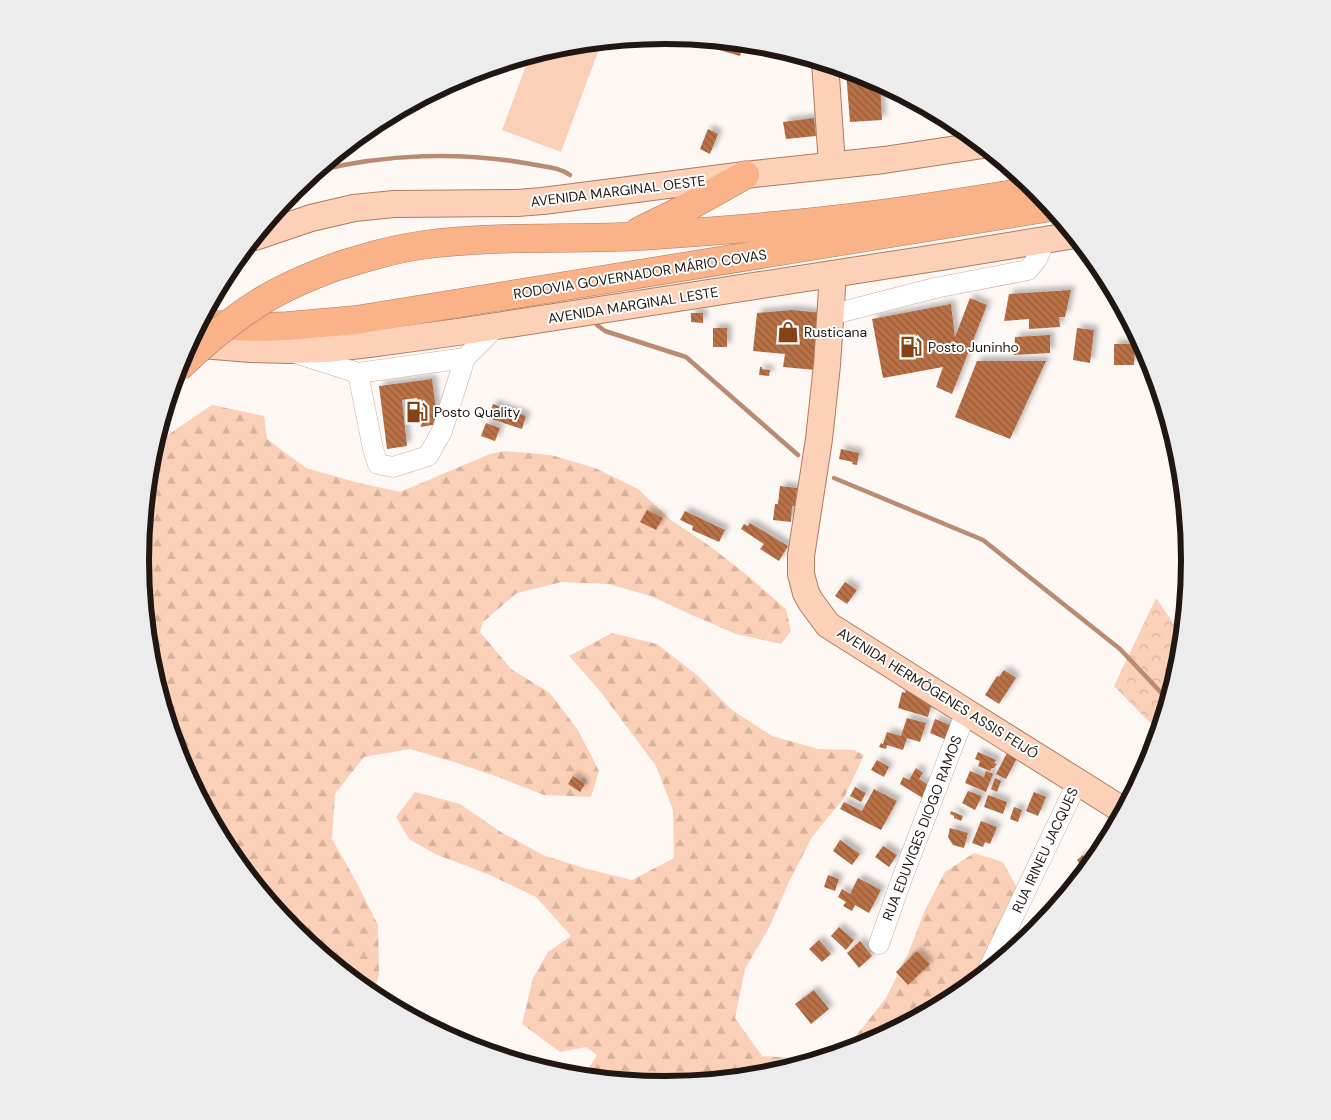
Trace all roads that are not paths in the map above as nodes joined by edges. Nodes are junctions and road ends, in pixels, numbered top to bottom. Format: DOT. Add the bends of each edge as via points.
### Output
graph roads {
  1 [pos="825,69"];
  2 [pos="968,142"];
  3 [pos="832,165"];
  4 [pos="745,175"];
  5 [pos="1027,192"];
  6 [pos="1043,208"];
  7 [pos="266,233"];
  8 [pos="1067,236"];
  9 [pos="629,237"];
  10 [pos="1046,240"];
  11 [pos="935,258"];
  12 [pos="833,274"];
  13 [pos="935,288"];
  14 [pos="830,315"];
  15 [pos="206,324"];
  16 [pos="496,326"];
  17 [pos="197,345"];
  18 [pos="287,350"];
  19 [pos="192,355"];
  20 [pos="465,358"];
  21 [pos="358,373"];
  22 [pos="966,712"];
  23 [pos="1078,781"];
  24 [pos="1119,807"];
  25 [pos="879,944"];
  26 [pos="993,959"];
  1 -- 3 [label="main road"];
  2 -- 3 [label="main road, AVENIDA MARGINAL OESTE" via="884,160"];
  3 -- 4 [label="main road, AVENIDA MARGINAL OESTE"];
  4 -- 7 [label="main road, AVENIDA MARGINAL OESTE" via="543,201 394,204 354,208"];
  4 -- 9 [label="highway"];
  5 -- 9 [label="highway, RODOVIA GOVERNADOR MÁRIO COVAS" via="844,218"];
  6 -- 15 [label="highway, RODOVIA GOVERNADOR MÁRIO COVAS" via="363,318 287,326"];
  8 -- 10 [label="main road, AVENIDA MARGINAL LESTE"];
  9 -- 19 [label="highway, RODOVIA GOVERNADOR MÁRIO COVAS, bridge" via="488,240 394,250 335,267 266,299 210,338"];
  10 -- 11 [label="main road, AVENIDA MARGINAL LESTE"];
  10 -- 13 [label="street" via="1028,270"];
  11 -- 12 [label="main road, AVENIDA MARGINAL LESTE"];
  11 -- 13 [label="street"];
  12 -- 14 [label="main road, AVENIDA HERMÓGENES ASSIS FEIJÓ"];
  12 -- 16 [label="main road, AVENIDA MARGINAL LESTE"];
  13 -- 14 [label="street"];
  14 -- 22 [label="main road, AVENIDA HERMÓGENES ASSIS FEIJÓ" via="819,439 801,556 806,593 828,625"];
  16 -- 18 [label="main road, AVENIDA MARGINAL LESTE" via="326,349"];
  16 -- 20 [label="street"];
  17 -- 18 [label="main road, AVENIDA MARGINAL LESTE"];
  18 -- 21 [label="street"];
  20 -- 21 [label="street"];
  20 -- 21 [label="street" via="442,431 428,456 393,467 378,464"];
  22 -- 23 [label="main road, AVENIDA HERMÓGENES ASSIS FEIJÓ"];
  22 -- 25 [label="street, RUA EDUVIGES DIOGO RAMOS"];
  23 -- 24 [label="main road, AVENIDA HERMÓGENES ASSIS FEIJÓ"];
  23 -- 26 [label="street, RUA IRINEU JACQUES"];
}
